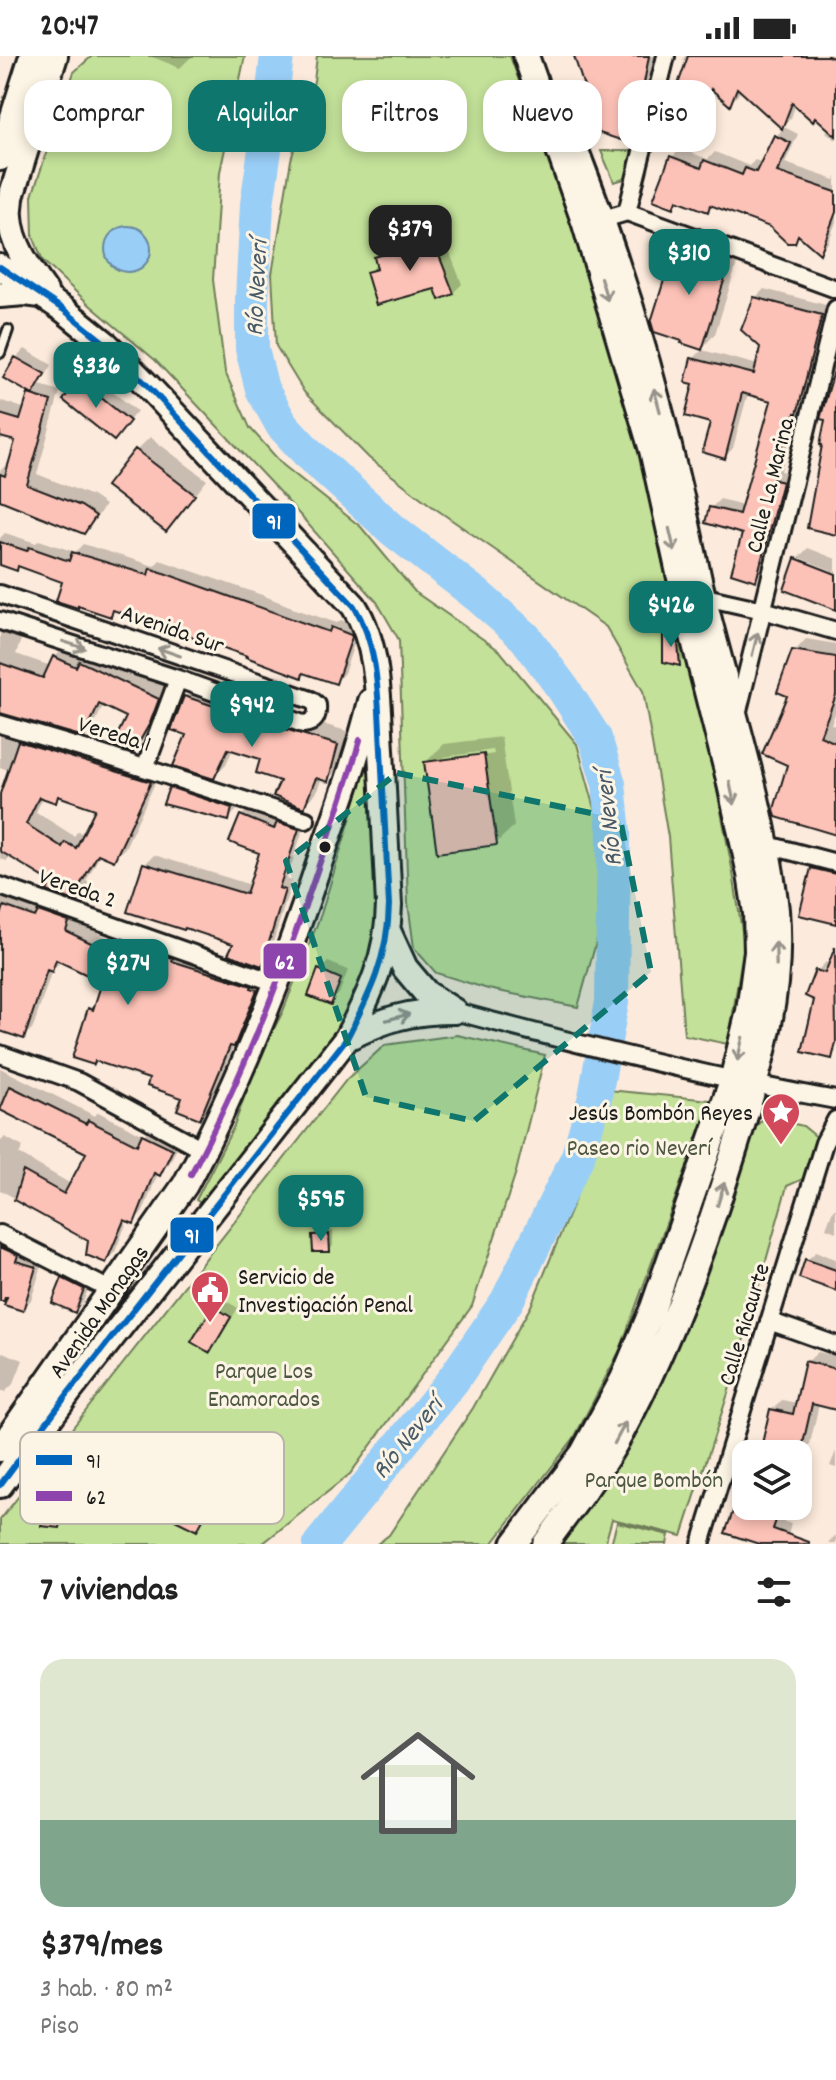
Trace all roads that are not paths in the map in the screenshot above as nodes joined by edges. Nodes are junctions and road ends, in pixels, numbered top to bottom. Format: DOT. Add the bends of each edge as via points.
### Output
graph roads {
  1 [pos="32,56"];
  2 [pos="55,56"];
  3 [pos="526,56"];
  4 [pos="542,56"];
  5 [pos="666,56"];
  6 [pos="0,158"];
  7 [pos="627,212"];
  8 [pos="593,222"];
  9 [pos="0,267"];
  10 [pos="836,289"];
  11 [pos="0,295"];
  12 [pos="44,296"];
  13 [pos="836,309"];
  14 [pos="64,310"];
  15 [pos="8,330"];
  16 [pos="0,353"];
  17 [pos="0,594"];
  18 [pos="693,594"];
  19 [pos="763,610"];
  20 [pos="0,621"];
  21 [pos="836,631"];
  22 [pos="376,676"];
  23 [pos="178,679"];
  24 [pos="736,720"];
  25 [pos="0,724"];
  26 [pos="145,768"];
  27 [pos="306,820"];
  28 [pos="754,843"];
  29 [pos="836,863"];
  30 [pos="0,886"];
  31 [pos="388,931"];
  32 [pos="276,983"];
  33 [pos="454,1011"];
  34 [pos="347,1038"];
  35 [pos="0,1054"];
  36 [pos="743,1083"];
  37 [pos="836,1100"];
  38 [pos="836,1114"];
  39 [pos="836,1120"];
  40 [pos="204,1150"];
  41 [pos="0,1234"];
  42 [pos="112,1291"];
  43 [pos="769,1321"];
  44 [pos="836,1345"];
  45 [pos="39,1432"];
  46 [pos="3,1438"];
  47 [pos="20,1458"];
  48 [pos="0,1485"];
  49 [pos="514,1544"];
  50 [pos="545,1544"];
  51 [pos="701,1544"];
  1 -- 6 [label="main road"];
  2 -- 14 [label="main road" via="11,197 10,216 31,270"];
  3 -- 8 [label="main road"];
  4 -- 8 [label="main road"];
  5 -- 7 [label="street"];
  7 -- 8 [label="street"];
  7 -- 10 [label="street"];
  8 -- 18 [label="main road" via="641,340 677,477"];
  9 -- 12 [label="main road, Avenida Monagas"];
  11 -- 12 [label="main road"];
  12 -- 14 [label="main road, Avenida Monagas"];
  13 -- 19 [label="street, Calle La Marina"];
  14 -- 22 [label="main road, Avenida Monagas" via="146,384 354,606 368,634"];
  15 -- 16 [label="lane"];
  23 -- 17 [label="street, Avenida Sur, one-way" via="303,724 314,720 317,712 311,700"];
  18 -- 19 [label="street"];
  18 -- 24 [label="main road"];
  18 -- 28 [label="main road, one-way"];
  19 -- 21 [label="street"];
  24 -- 19 [label="street, Calle La Marina, one-way"];
  20 -- 23 [label="street, Avenida Sur, one-way"];
  22 -- 31 [label="main road, Avenida Monagas"];
  22 -- 32 [label="main road, Avenida Monagas" via="355,759"];
  23 -- 26 [label="street"];
  24 -- 28 [label="main road"];
  25 -- 26 [label="street, Vereda 1"];
  26 -- 27 [label="street, Vereda 1"];
  28 -- 29 [label="street"];
  28 -- 36 [label="main road" via="776,911 777,964 767,1038"];
  30 -- 32 [label="street, Vereda 2"];
  31 -- 33 [label="main road" via="405,968 426,993"];
  31 -- 34 [label="main road, Avenida Monagas" via="373,985"];
  32 -- 40 [label="main road, Avenida Monagas"];
  34 -- 33 [label="main road, one-way" via="402,1015"];
  33 -- 36 [label="street"];
  34 -- 45 [label="main road, Avenida Monagas"];
  35 -- 40 [label="street" via="79,1082"];
  36 -- 37 [label="street"];
  36 -- 38 [label="street"];
  36 -- 49 [label="main road" via="623,1379 583,1453"];
  50 -- 36 [label="main road, one-way" via="621,1433 672,1325 717,1207"];
  39 -- 43 [label="street, Calle Ricaurte" via="824,1143"];
  40 -- 42 [label="main road, Avenida Monagas"];
  41 -- 42 [label="street"];
  42 -- 46 [label="main road, Avenida Monagas"];
  43 -- 44 [label="street"];
  43 -- 51 [label="street, Calle Ricaurte"];
  47 -- 48 [label="main road, Avenida Monagas"];
}
